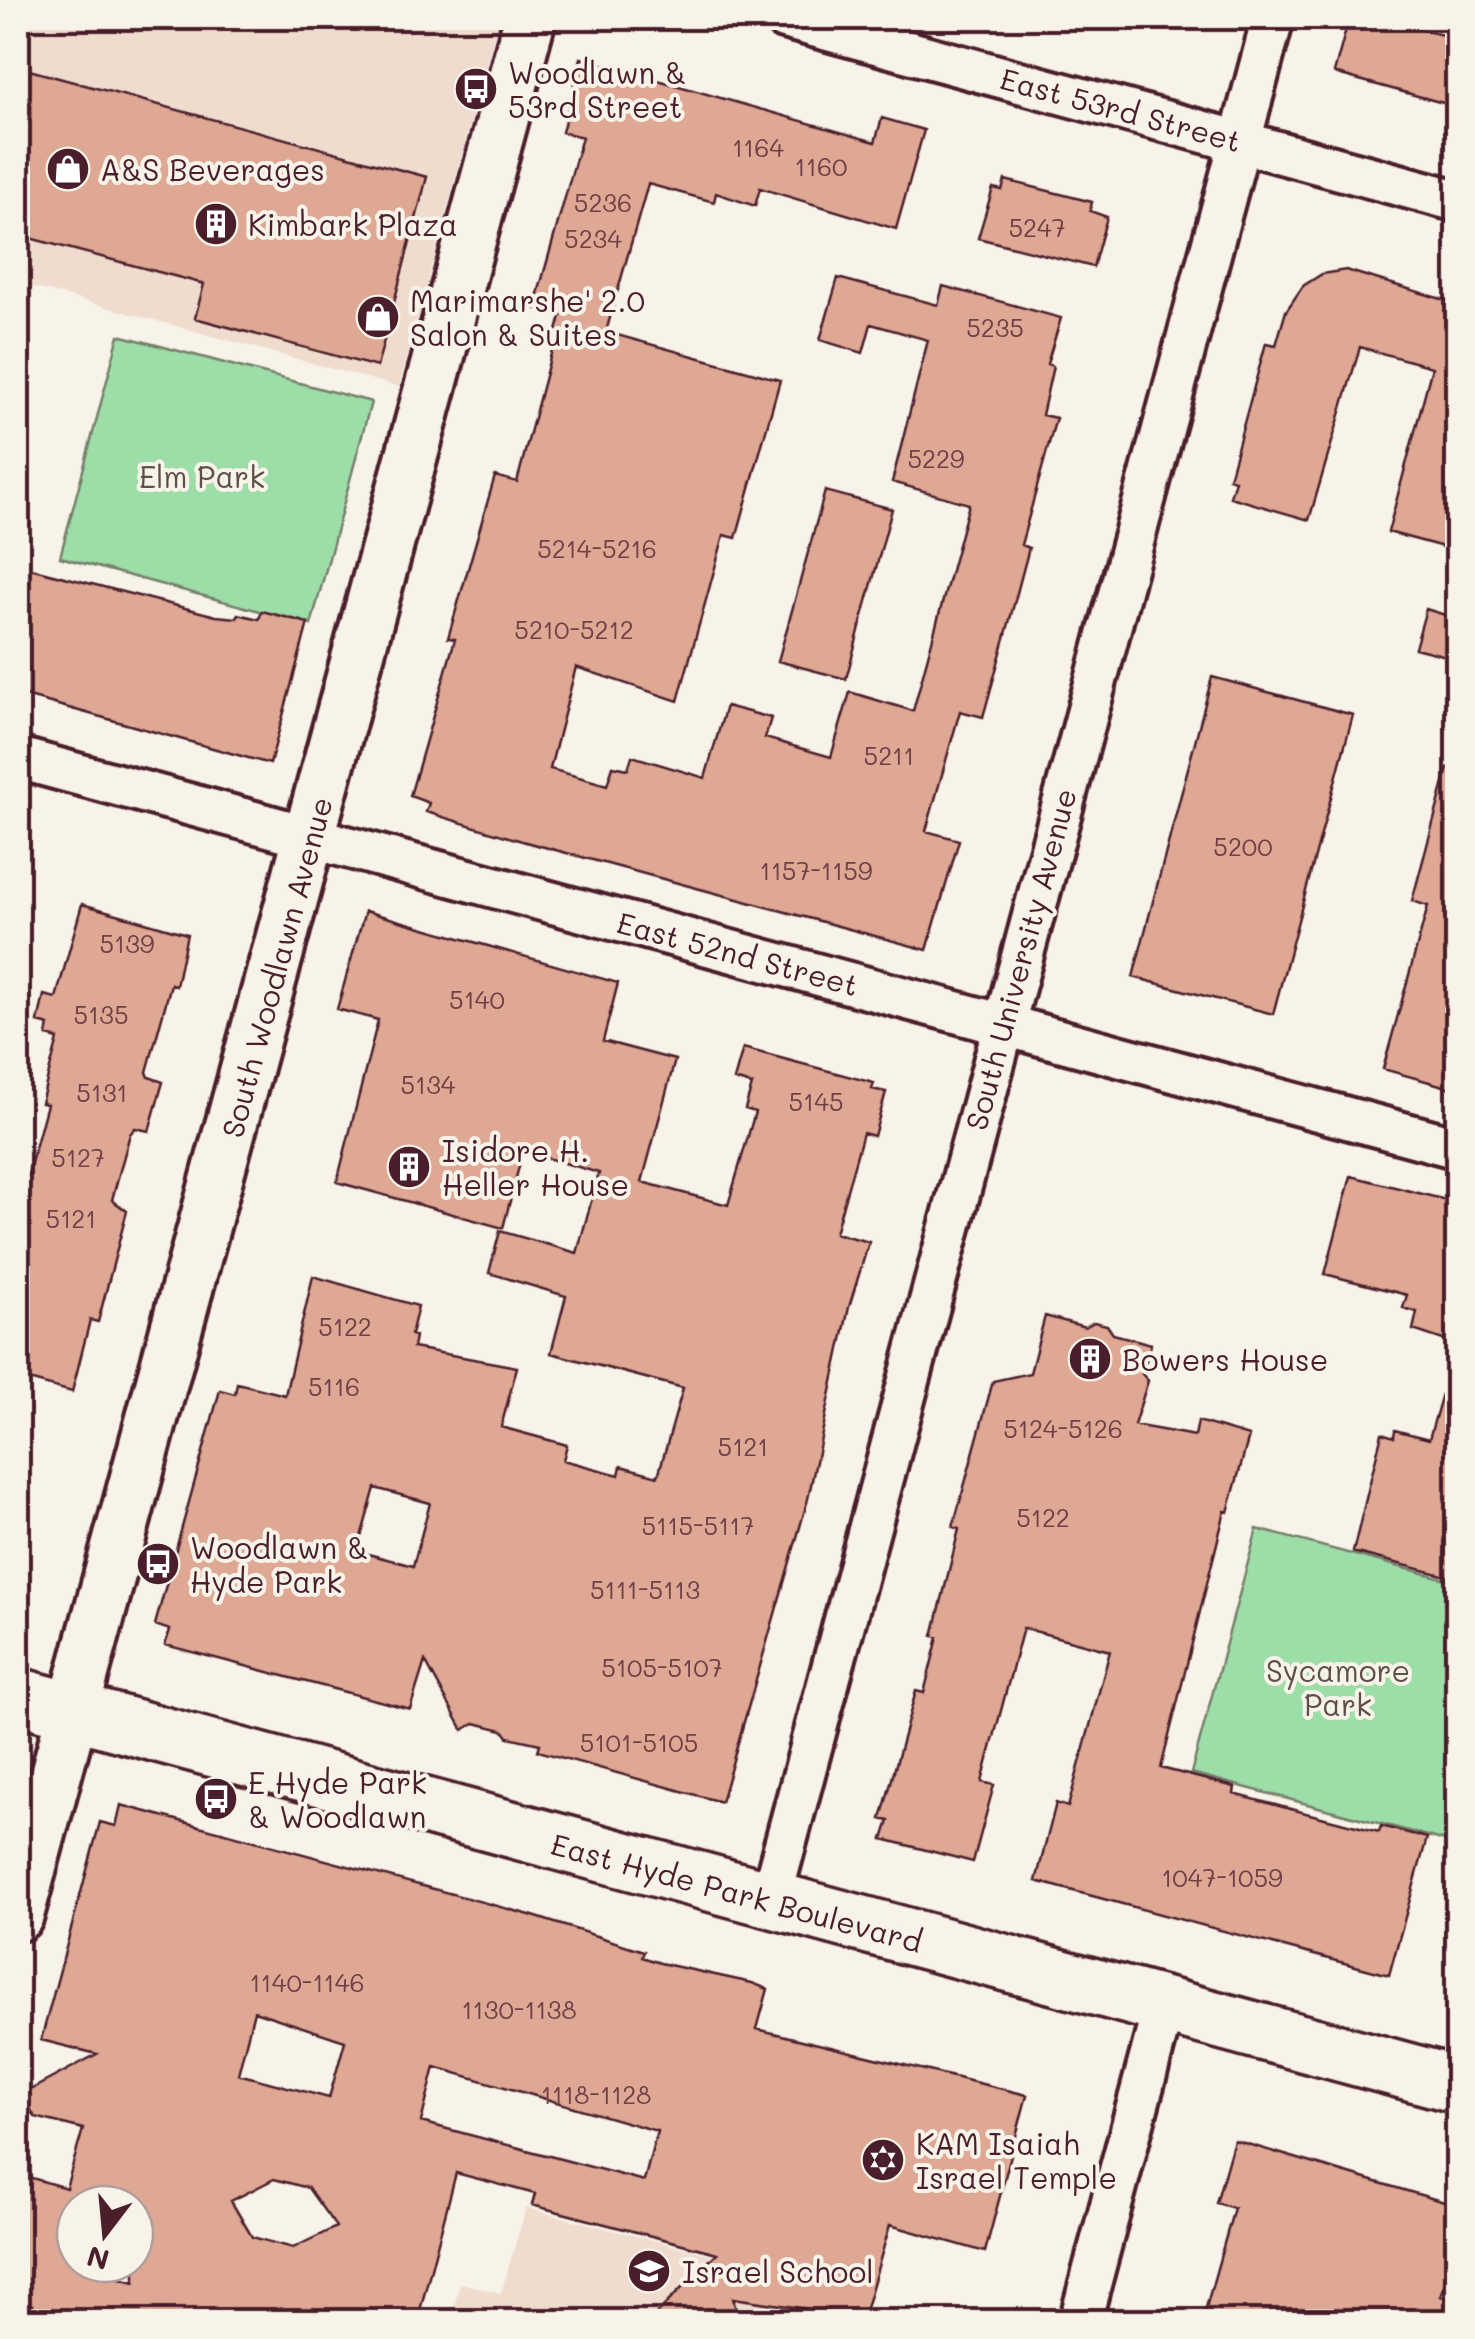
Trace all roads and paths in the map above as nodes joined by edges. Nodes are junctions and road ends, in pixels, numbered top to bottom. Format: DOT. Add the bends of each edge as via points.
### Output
graph roads {
  1 [pos="530,18"];
  2 [pos="784,18"];
  3 [pos="1272,18"];
  4 [pos="1239,141"];
  5 [pos="1458,202"];
  6 [pos="18,758"];
  7 [pos="311,837"];
  8 [pos="1002,1024"];
  9 [pos="1458,1148"];
  10 [pos="18,1696"];
  11 [pos="74,1712"];
  12 [pos="770,1901"];
  13 [pos="18,1916"];
  14 [pos="1164,2006"];
  15 [pos="1458,2085"];
  16 [pos="1080,2322"];
  1 -- 7 [label="street, South Woodlawn Avenue"];
  2 -- 4 [label="street, East 53rd Street"];
  3 -- 4 [label="street, South University Avenue"];
  4 -- 5 [label="street, East 53rd Street"];
  4 -- 8 [label="street, South University Avenue"];
  6 -- 7 [label="street, East 52nd Street"];
  7 -- 8 [label="street, East 52nd Street"];
  7 -- 11 [label="street, South Woodlawn Avenue"];
  8 -- 9 [label="street, East 52nd Street"];
  8 -- 12 [label="street, South University Avenue"];
  10 -- 11 [label="main road, East Hyde Park Boulevard"];
  11 -- 12 [label="main road, East Hyde Park Boulevard"];
  11 -- 13 [label="street, South Woodlawn Avenue"];
  12 -- 14 [label="main road, East Hyde Park Boulevard"];
  14 -- 15 [label="main road, East Hyde Park Boulevard"];
  14 -- 16 [label="street"];
}
